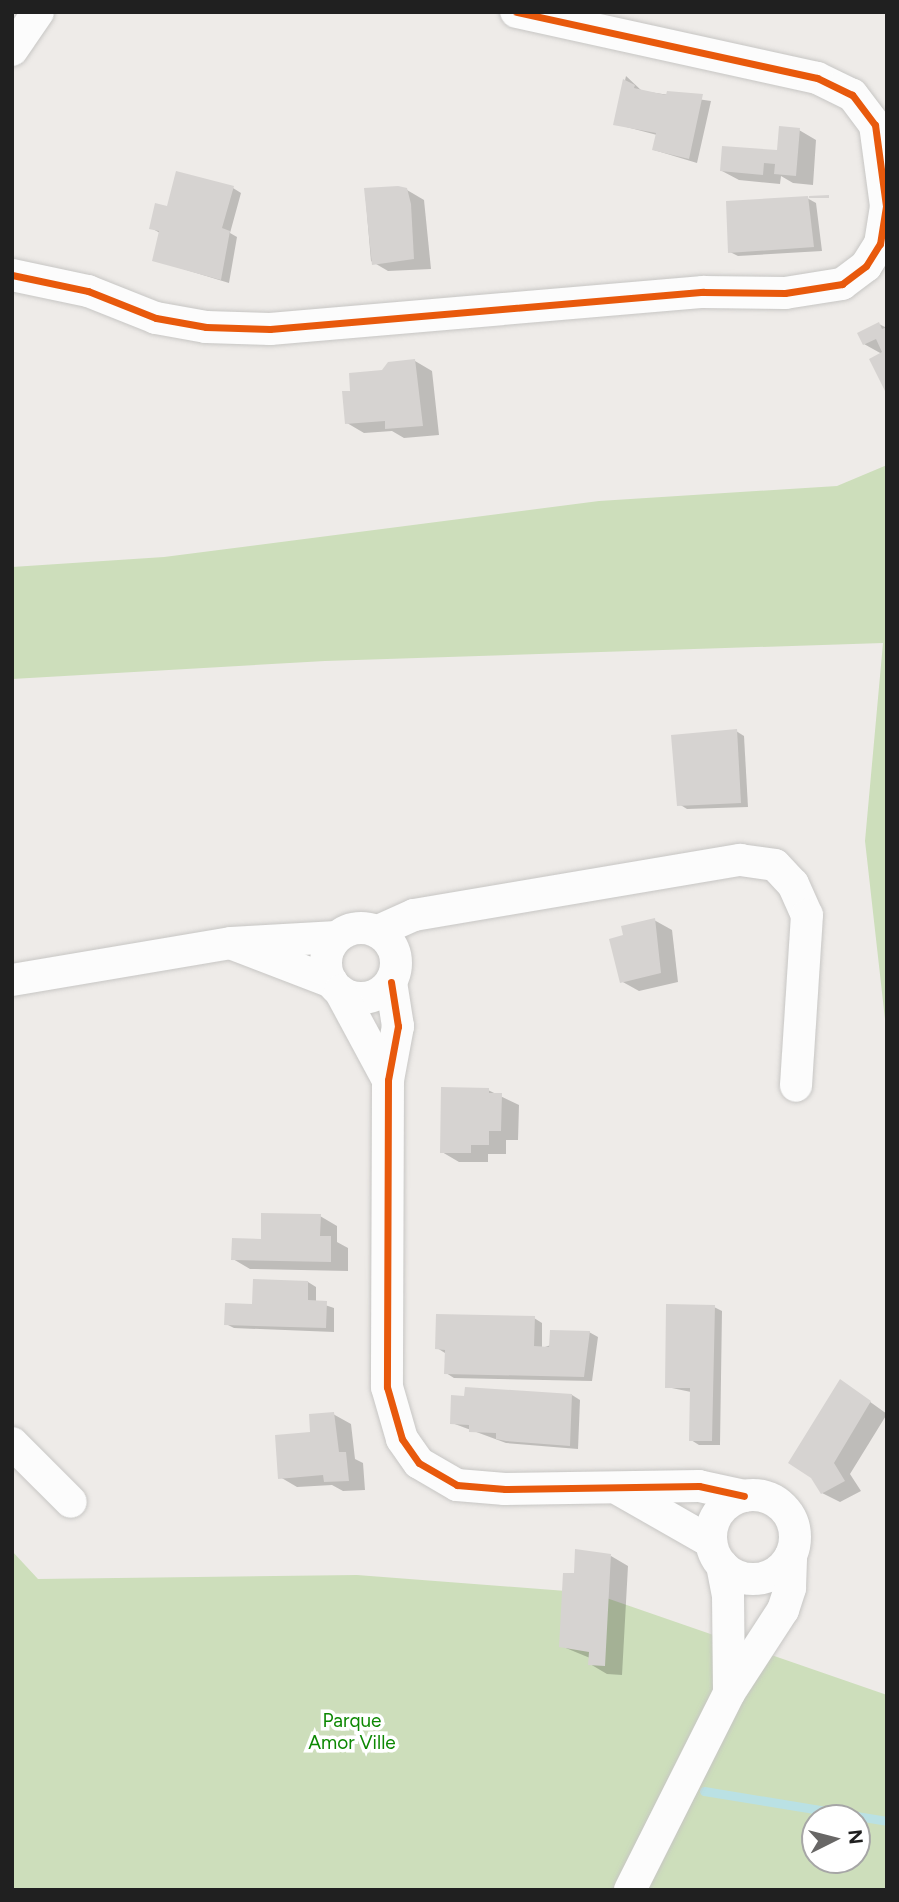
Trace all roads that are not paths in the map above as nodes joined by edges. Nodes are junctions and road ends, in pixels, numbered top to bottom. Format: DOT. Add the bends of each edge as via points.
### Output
graph roads {
  1 [pos="38,12"];
  2 [pos="516,12"];
  3 [pos="12,50"];
  4 [pos="12,275"];
  5 [pos="434,912"];
  6 [pos="378,931"];
  7 [pos="337,937"];
  8 [pos="231,943"];
  9 [pos="394,972"];
  10 [pos="12,980"];
  11 [pos="336,987"];
  12 [pos="388,1080"];
  13 [pos="796,1086"];
  14 [pos="12,1443"];
  15 [pos="612,1486"];
  16 [pos="744,1496"];
  17 [pos="71,1502"];
  18 [pos="716,1553"];
  19 [pos="790,1555"];
  20 [pos="729,1693"];
  21 [pos="630,1890"];
  1 -- 3 [label="street"];
  2 -- 4 [label="street" via="817,78 852,95 876,125 886,206 880,244 866,267 842,284 785,293 703,292 270,329 205,327 156,318 88,291"];
  5 -- 6 [label="street"];
  5 -- 9 [label="street"];
  5 -- 13 [label="street" via="740,859 775,865 793,884 807,915"];
  6 -- 7 [label="street" via="356,929"];
  6 -- 9 [label="street" via="392,944"];
  7 -- 8 [label="street"];
  7 -- 11 [label="street" via="328,950"];
  8 -- 10 [label="street"];
  8 -- 11 [label="street"];
  9 -- 11 [label="street" via="368,998"];
  9 -- 12 [label="street" via="398,1026"];
  11 -- 12 [label="street"];
  12 -- 15 [label="street" via="387,1387 402,1439 419,1463 457,1485 505,1489"];
  14 -- 17 [label="street"];
  15 -- 16 [label="street" via="699,1486"];
  15 -- 18 [label="street"];
  16 -- 18 [label="street" via="722,1507 715,1518"];
  16 -- 19 [label="street" via="769,1498 789,1516 794,1542"];
  18 -- 19 [label="street" via="745,1578 772,1574"];
  18 -- 20 [label="street" via="728,1595"];
  19 -- 20 [label="street" via="790,1588 783,1610"];
  20 -- 21 [label="street"];
}
